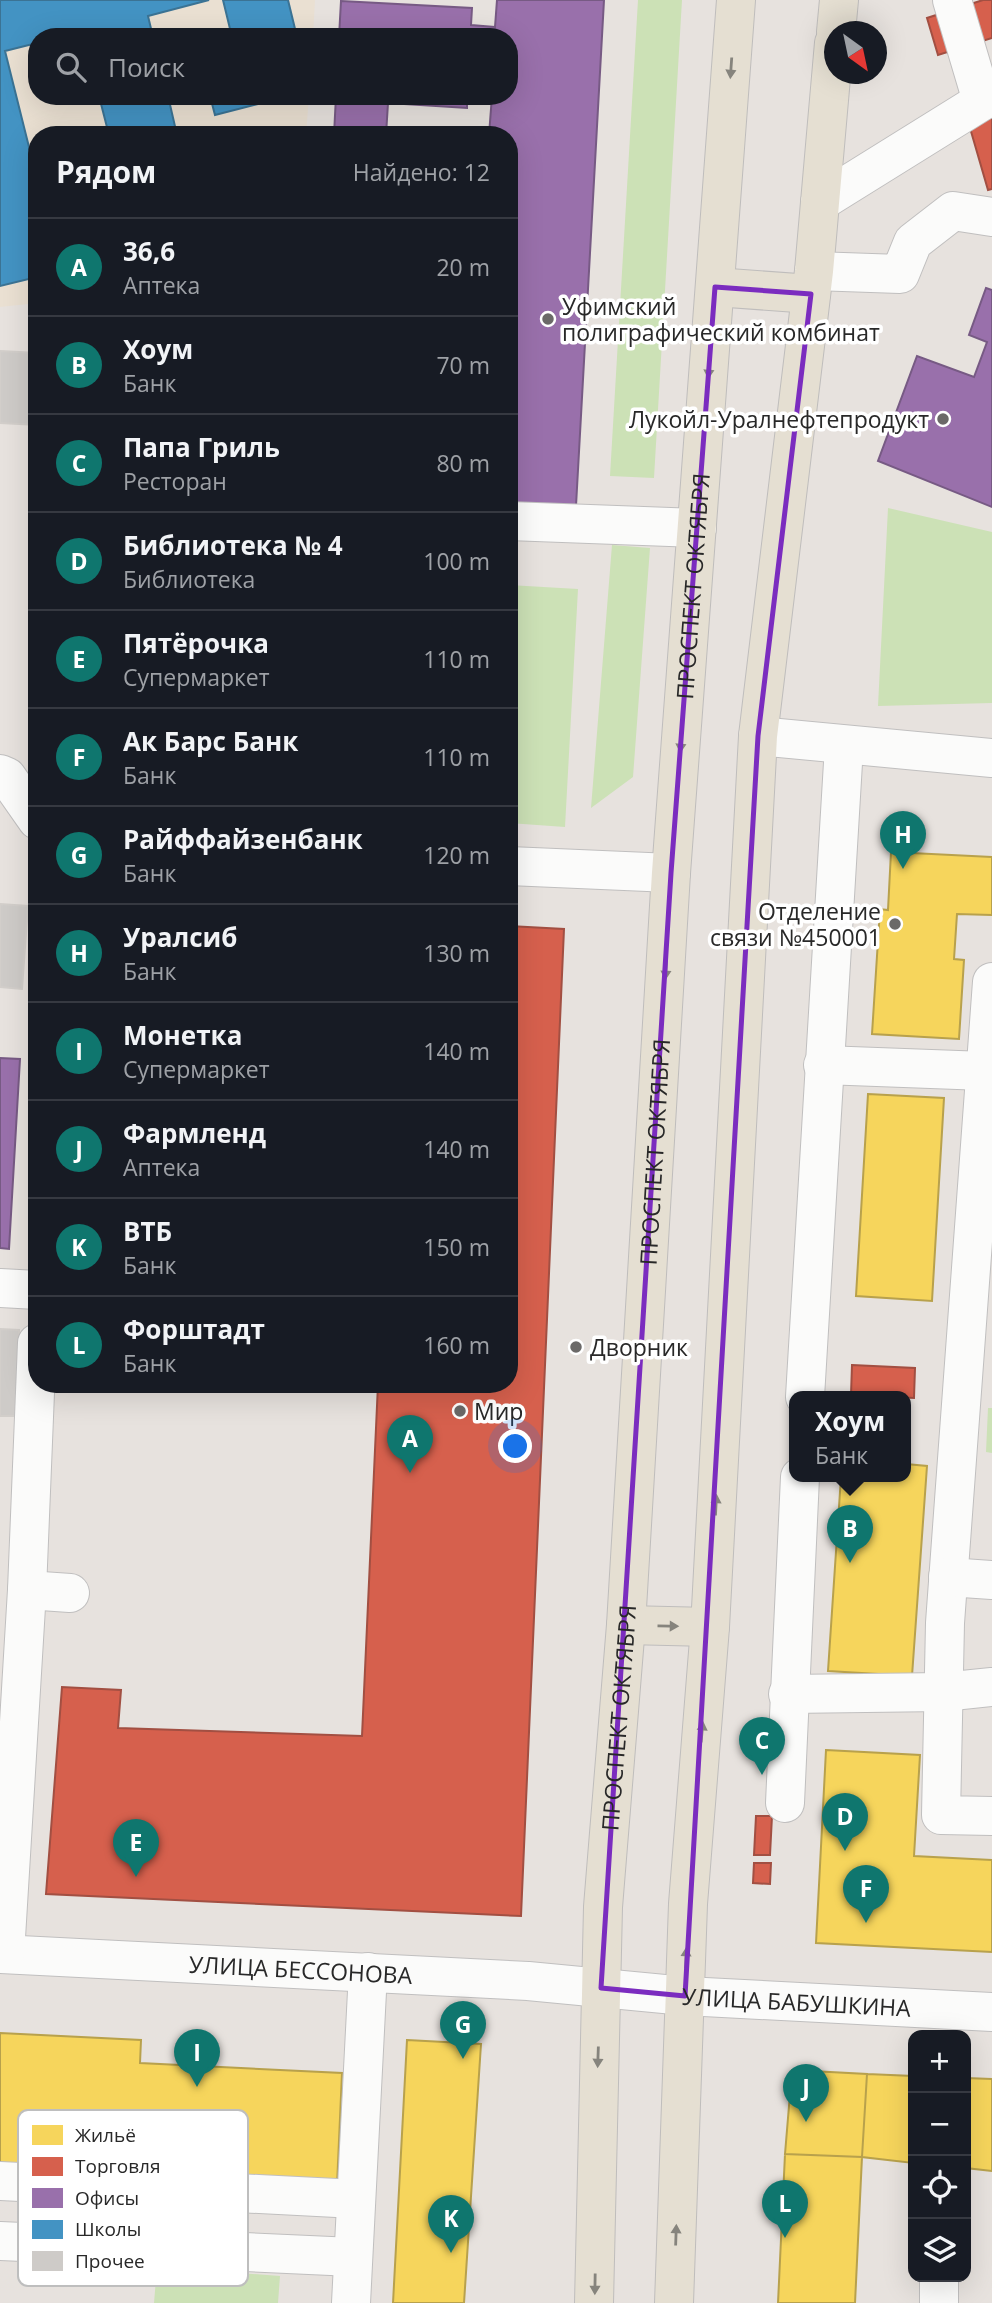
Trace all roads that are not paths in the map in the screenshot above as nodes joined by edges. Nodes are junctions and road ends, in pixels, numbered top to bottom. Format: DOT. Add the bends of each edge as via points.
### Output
graph roads {
  1 [pos="736,0"];
  2 [pos="839,0"];
  3 [pos="952,0"];
  4 [pos="837,21"];
  5 [pos="831,84"];
  6 [pos="987,98"];
  7 [pos="820,202"];
  8 [pos="992,217"];
  9 [pos="812,283"];
  10 [pos="715,286"];
  11 [pos="518,521"];
  12 [pos="697,528"];
  13 [pos="758,736"];
  14 [pos="844,746"];
  15 [pos="992,758"];
  16 [pos="0,774"];
  17 [pos="28,807"];
  18 [pos="518,866"];
  19 [pos="671,873"];
  20 [pos="992,982"];
  21 [pos="823,1065"];
  22 [pos="985,1071"];
  23 [pos="984,1199"];
  24 [pos="0,1288"];
  25 [pos="28,1290"];
  26 [pos="805,1391"];
  27 [pos="35,1393"];
  28 [pos="800,1482"];
  29 [pos="948,1577"];
  30 [pos="992,1580"];
  31 [pos="27,1590"];
  32 [pos="70,1593"];
  33 [pos="626,1625"];
  34 [pos="710,1627"];
  35 [pos="992,1687"];
  36 [pos="943,1692"];
  37 [pos="788,1694"];
  38 [pos="785,1803"];
  39 [pos="992,1816"];
  40 [pos="3,1954"];
  41 [pos="368,1972"];
  42 [pos="601,1989"];
  43 [pos="685,1996"];
  44 [pos="992,2012"];
  45 [pos="0,2181"];
  46 [pos="18,2182"];
  47 [pos="248,2194"];
  48 [pos="356,2199"];
  49 [pos="0,2241"];
  50 [pos="18,2242"];
  51 [pos="248,2252"];
  52 [pos="353,2257"];
  53 [pos="939,2282"];
  54 [pos="351,2303"];
  55 [pos="594,2303"];
  56 [pos="674,2303"];
  57 [pos="939,2303"];
  1 -- 10 [label="main road, ПРОСПЕКТ ОКТЯБРЯ, one-way"];
  2 -- 4 [label="main road"];
  3 -- 6 [label="street"];
  5 -- 7 [label="main road"];
  6 -- 7 [label="street"];
  7 -- 9 [label="main road"];
  8 -- 9 [label="street" via="953,211 913,242 900,274"];
  9 -- 10 [label="main road"];
  9 -- 13 [label="main road"];
  10 -- 12 [label="main road, ПРОСПЕКТ ОКТЯБРЯ, one-way"];
  11 -- 12 [label="street"];
  12 -- 19 [label="main road, ПРОСПЕКТ ОКТЯБРЯ, one-way"];
  13 -- 14 [label="street"];
  34 -- 13 [label="main road, one-way"];
  14 -- 15 [label="street"];
  14 -- 21 [label="street"];
  16 -- 17 [label="street"];
  18 -- 19 [label="street"];
  19 -- 33 [label="main road, ПРОСПЕКТ ОКТЯБРЯ, one-way"];
  20 -- 22 [label="street"];
  21 -- 22 [label="street"];
  21 -- 26 [label="street"];
  22 -- 23 [label="street"];
  23 -- 29 [label="street"];
  24 -- 25 [label="street"];
  27 -- 31 [label="street"];
  28 -- 37 [label="street"];
  29 -- 30 [label="street"];
  29 -- 36 [label="street"];
  31 -- 32 [label="street"];
  31 -- 40 [label="street"];
  33 -- 34 [label="main road, one-way"];
  33 -- 42 [label="main road, ПРОСПЕКТ ОКТЯБРЯ" via="603,1907"];
  43 -- 34 [label="main road, one-way"];
  35 -- 36 [label="street"];
  36 -- 37 [label="street"];
  36 -- 39 [label="street" via="941,1815"];
  37 -- 38 [label="street"];
  40 -- 41 [label="street, УЛИЦА БЕССОНОВА"];
  41 -- 42 [label="street, УЛИЦА БЕССОНОВА"];
  41 -- 48 [label="street"];
  42 -- 43 [label="street, УЛИЦА БАБУШКИНА"];
  42 -- 55 [label="main road, ПРОСПЕКТ ОКТЯБРЯ, one-way"];
  43 -- 44 [label="street, УЛИЦА БАБУШКИНА"];
  56 -- 43 [label="main road, one-way"];
  45 -- 46 [label="street"];
  47 -- 48 [label="street"];
  48 -- 52 [label="street"];
  49 -- 50 [label="street"];
  51 -- 52 [label="street"];
  52 -- 54 [label="street"];
  53 -- 57 [label="street"];
}
